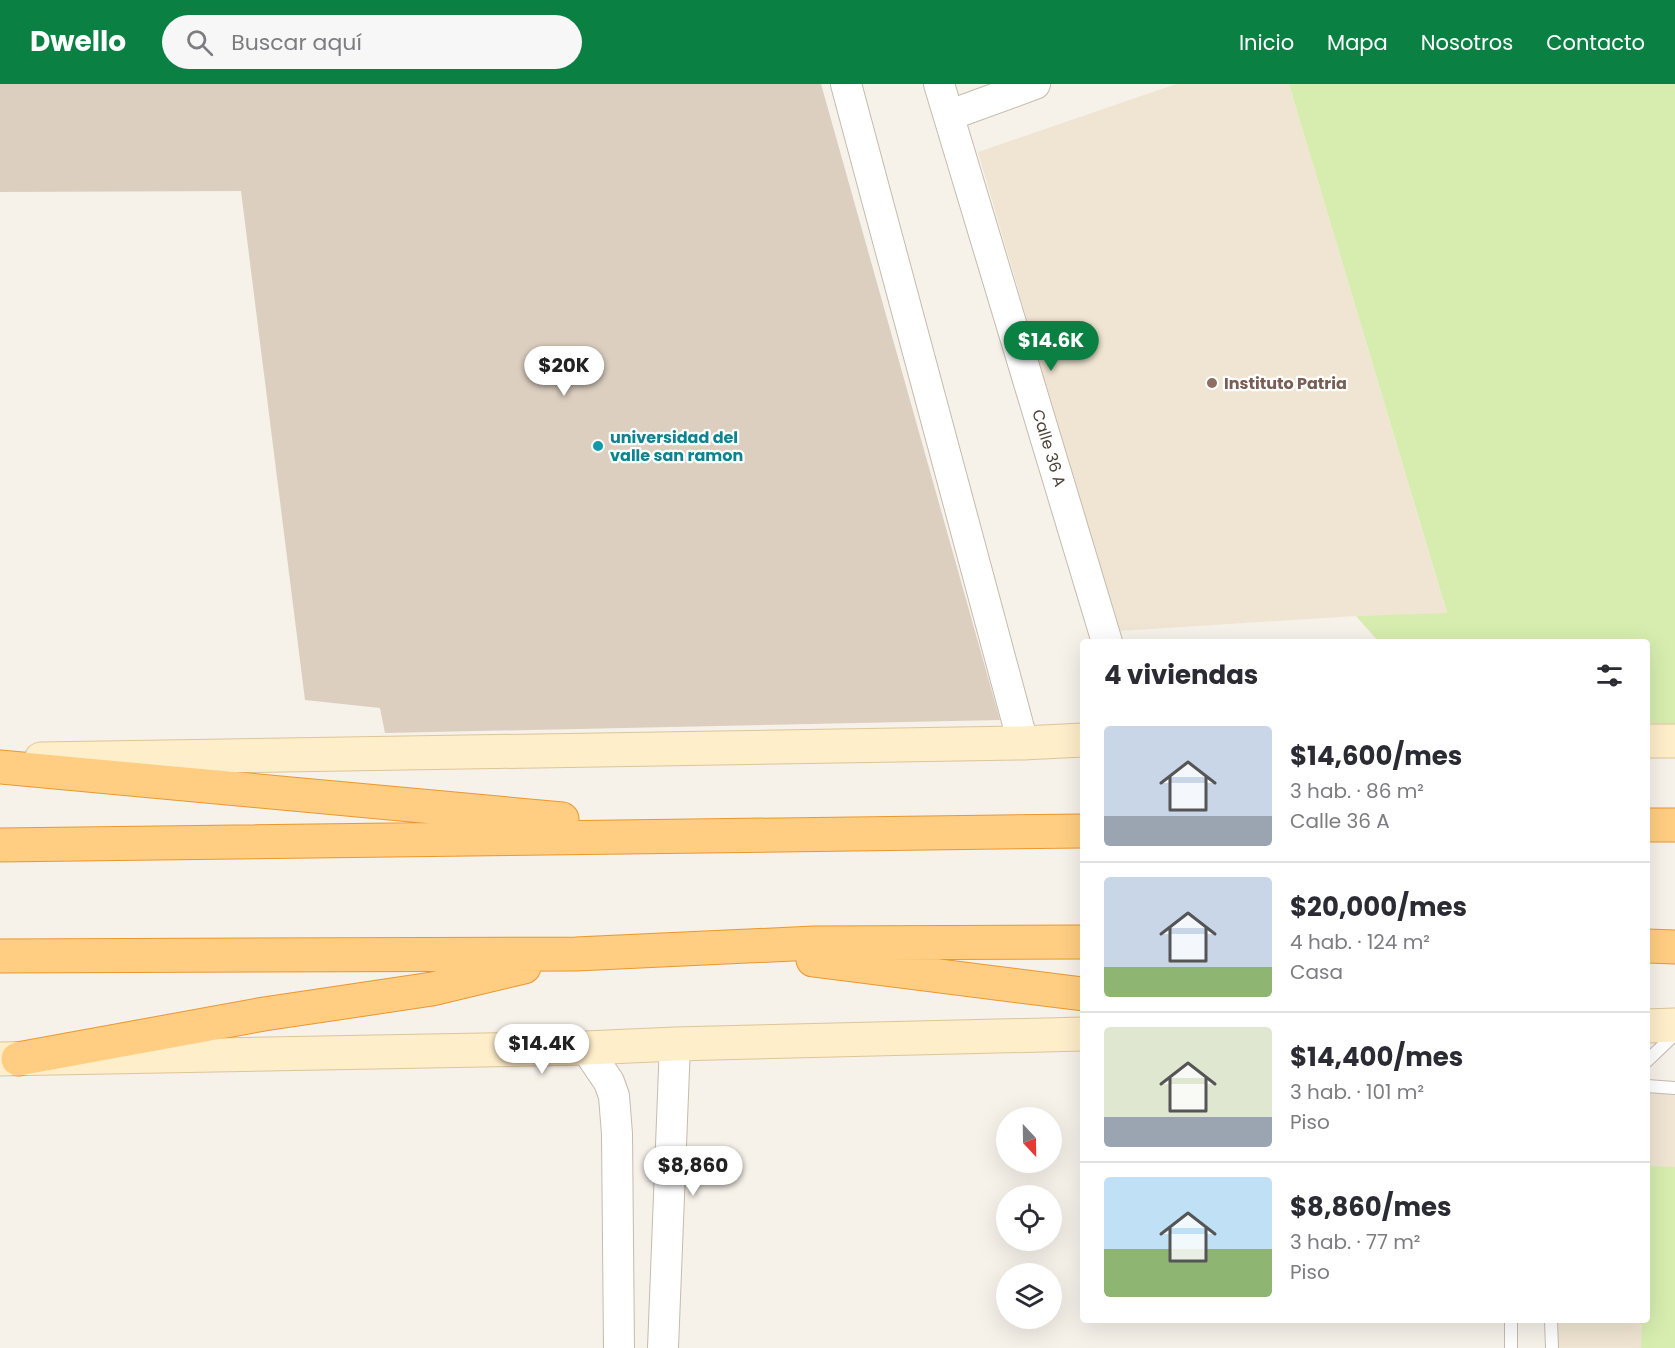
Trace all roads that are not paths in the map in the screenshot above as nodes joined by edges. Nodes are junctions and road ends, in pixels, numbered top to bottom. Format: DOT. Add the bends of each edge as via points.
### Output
graph roads {
  1 [pos="846,84"];
  2 [pos="939,84"];
  3 [pos="1035,84"];
  4 [pos="950,115"];
  5 [pos="1106,639"];
  6 [pos="1080,740"];
  7 [pos="1650,741"];
  8 [pos="1675,741"];
  9 [pos="1023,743"];
  10 [pos="0,760"];
  11 [pos="0,767"];
  12 [pos="1650,825"];
  13 [pos="1675,825"];
  14 [pos="1080,831"];
  15 [pos="734,835"];
  16 [pos="0,845"];
  17 [pos="1080,942"];
  18 [pos="1650,946"];
  19 [pos="1675,946"];
  20 [pos="719,949"];
  21 [pos="576,954"];
  22 [pos="0,956"];
  23 [pos="1080,994"];
  24 [pos="1675,1025"];
  25 [pos="1650,1026"];
  26 [pos="1080,1034"];
  27 [pos="1675,1034"];
  28 [pos="675,1044"];
  29 [pos="586,1048"];
  30 [pos="1650,1057"];
  31 [pos="9,1059"];
  32 [pos="1650,1086"];
  33 [pos="1675,1088"];
  34 [pos="1511,1323"];
  35 [pos="1551,1323"];
  36 [pos="619,1348"];
  37 [pos="663,1348"];
  38 [pos="1511,1348"];
  39 [pos="1552,1348"];
  1 -- 9 [label="street"];
  2 -- 4 [label="street, Calle 36 A"];
  3 -- 4 [label="street"];
  4 -- 5 [label="street, Calle 36 A"];
  6 -- 9 [label="main road"];
  7 -- 8 [label="main road"];
  9 -- 10 [label="main road"];
  11 -- 15 [label="highway"];
  12 -- 13 [label="highway"];
  14 -- 15 [label="highway"];
  15 -- 16 [label="highway"];
  17 -- 20 [label="highway" via="814,943"];
  18 -- 19 [label="highway"];
  20 -- 21 [label="highway"];
  20 -- 23 [label="highway"];
  21 -- 22 [label="highway"];
  21 -- 31 [label="highway" via="432,990 264,1014"];
  24 -- 25 [label="main road"];
  26 -- 28 [label="main road"];
  27 -- 30 [label="lane"];
  28 -- 29 [label="main road"];
  28 -- 37 [label="street"];
  29 -- 31 [label="main road"];
  29 -- 36 [label="street" via="614,1096"];
  32 -- 33 [label="lane"];
  34 -- 38 [label="lane"];
  35 -- 39 [label="lane"];
}
